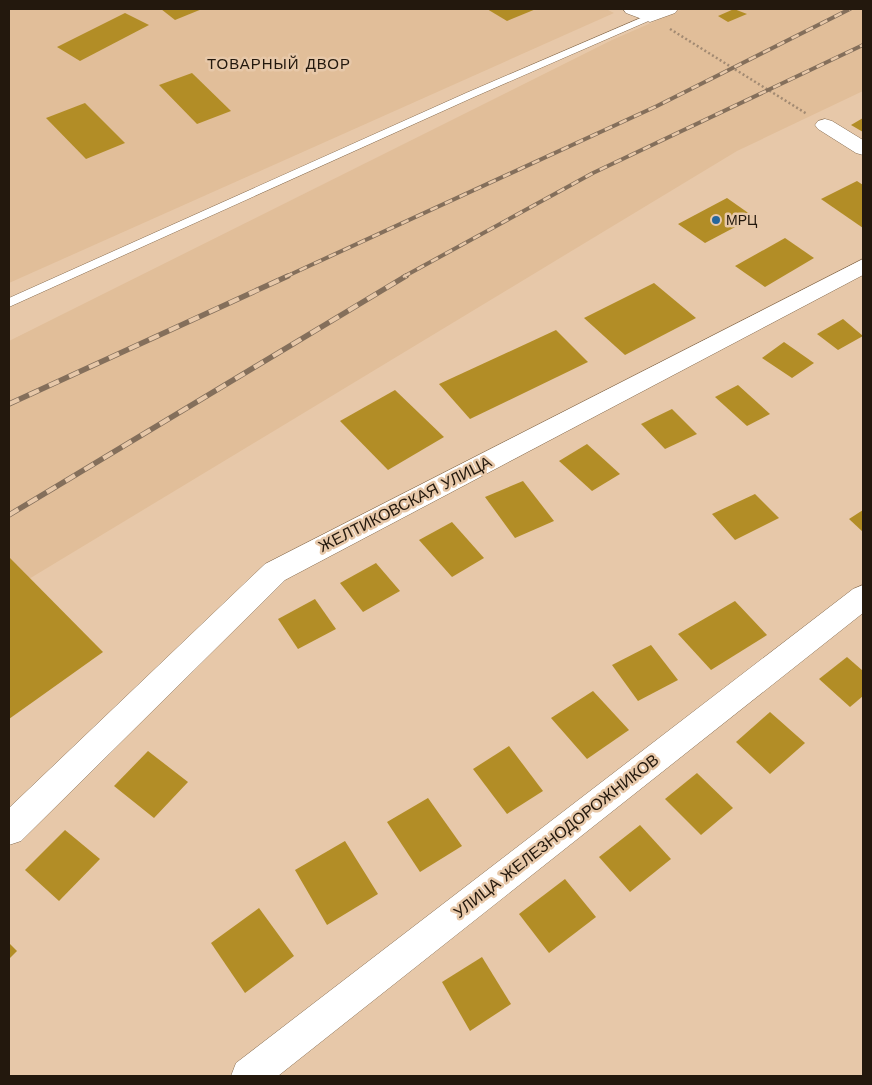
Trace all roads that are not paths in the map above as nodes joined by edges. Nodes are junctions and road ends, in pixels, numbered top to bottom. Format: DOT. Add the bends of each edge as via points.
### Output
graph roads {
  1 [pos="632,9"];
  2 [pos="669,9"];
  3 [pos="650,17"];
  4 [pos="825,125"];
  5 [pos="863,149"];
  6 [pos="863,266"];
  7 [pos="9,303"];
  8 [pos="863,597"];
  9 [pos="9,830"];
  10 [pos="249,1076"];
  1 -- 3 [label="street"];
  2 -- 3 [label="street"];
  3 -- 7 [label="lane" via="470,94"];
  4 -- 5 [label="street"];
  6 -- 9 [label="street, ЖЕЛТИКОВСКАЯ УЛИЦА" via="275,572"];
  8 -- 10 [label="street, УЛИЦА ЖЕЛЕЗНОДОРОЖНИКОВ"];
}
